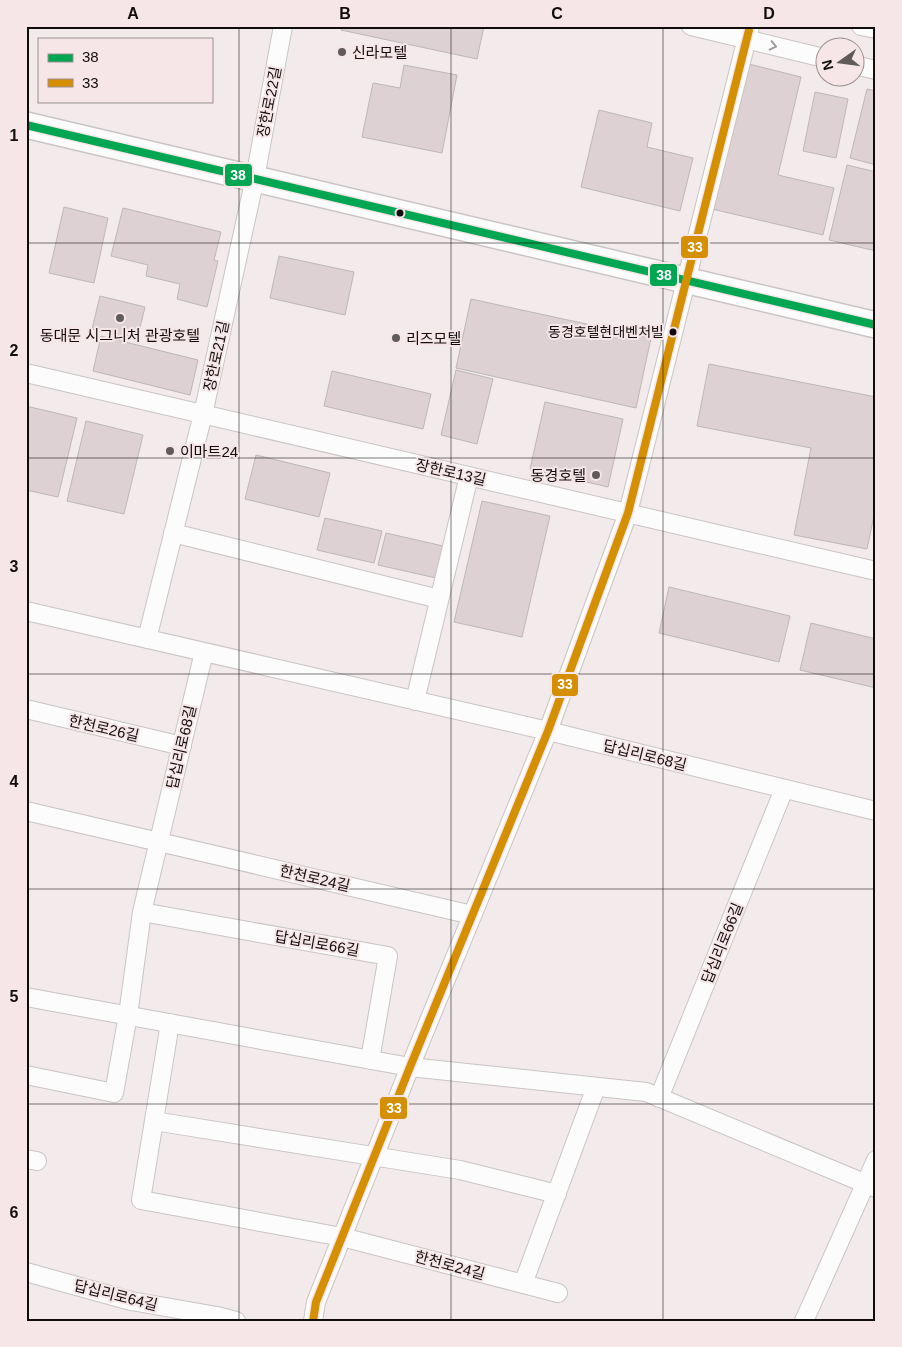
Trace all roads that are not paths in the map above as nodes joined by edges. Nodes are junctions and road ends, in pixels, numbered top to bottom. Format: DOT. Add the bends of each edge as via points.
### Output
graph roads {
  1 [pos="283,26"];
  2 [pos="691,26"];
  3 [pos="861,26"];
  4 [pos="876,29"];
  5 [pos="749,33"];
  6 [pos="814,55"];
  7 [pos="26,125"];
  8 [pos="255,178"];
  9 [pos="686,281"];
  10 [pos="876,325"];
  11 [pos="26,373"];
  12 [pos="203,414"];
  13 [pos="469,476"];
  14 [pos="628,513"];
  15 [pos="173,533"];
  16 [pos="876,571"];
  17 [pos="439,598"];
  18 [pos="26,611"];
  19 [pos="147,639"];
  20 [pos="204,652"];
  21 [pos="415,701"];
  22 [pos="26,710"];
  23 [pos="548,732"];
  24 [pos="182,746"];
  25 [pos="784,789"];
  26 [pos="26,811"];
  27 [pos="876,811"];
  28 [pos="159,841"];
  29 [pos="142,912"];
  30 [pos="472,915"];
  31 [pos="26,997"];
  32 [pos="128,1015"];
  33 [pos="170,1023"];
  34 [pos="370,1060"];
  35 [pos="410,1067"];
  36 [pos="26,1075"];
  37 [pos="596,1087"];
  38 [pos="659,1098"];
  39 [pos="154,1121"];
  40 [pos="374,1156"];
  41 [pos="876,1160"];
  42 [pos="871,1186"];
  43 [pos="557,1194"];
  44 [pos="342,1237"];
  45 [pos="26,1272"];
  46 [pos="524,1284"];
  47 [pos="558,1294"];
  48 [pos="236,1321"];
  49 [pos="313,1321"];
  50 [pos="804,1321"];
  1 -- 8 [label="street, 장한로22길"];
  2 -- 5 [label="street"];
  3 -- 4 [label="street"];
  5 -- 6 [label="street, one-way"];
  5 -- 9 [label="street"];
  7 -- 8 [label="street"];
  8 -- 9 [label="street"];
  8 -- 12 [label="street, 장한로21길"];
  9 -- 10 [label="street"];
  9 -- 14 [label="street"];
  11 -- 12 [label="street, 장한로13길"];
  12 -- 13 [label="street, 장한로13길"];
  12 -- 15 [label="street, 장한로21길"];
  13 -- 14 [label="street, 장한로13길"];
  13 -- 17 [label="street"];
  14 -- 16 [label="street, 장한로13길"];
  14 -- 23 [label="street"];
  15 -- 17 [label="street"];
  15 -- 19 [label="street, 장한로21길"];
  17 -- 21 [label="street"];
  18 -- 19 [label="street, 답십리로68길"];
  19 -- 20 [label="street, 답십리로68길"];
  20 -- 21 [label="street, 답십리로68길"];
  20 -- 24 [label="street, 답십리로68길"];
  21 -- 23 [label="street, 답십리로68길"];
  22 -- 24 [label="street, 한천로26길"];
  23 -- 25 [label="street, 답십리로68길"];
  23 -- 30 [label="street"];
  24 -- 28 [label="street, 답십리로68길"];
  25 -- 27 [label="street, 답십리로68길"];
  25 -- 38 [label="street, 답십리로66길"];
  26 -- 28 [label="street"];
  28 -- 29 [label="street"];
  28 -- 30 [label="street, 한천로24길"];
  29 -- 32 [label="street"];
  29 -- 34 [label="street, 답십리로66길" via="388,956"];
  30 -- 35 [label="street"];
  31 -- 32 [label="street"];
  32 -- 33 [label="street"];
  32 -- 36 [label="street" via="114,1093"];
  33 -- 34 [label="street"];
  33 -- 39 [label="street"];
  34 -- 35 [label="street"];
  35 -- 37 [label="street"];
  35 -- 40 [label="street"];
  37 -- 38 [label="street" via="646,1092"];
  37 -- 43 [label="street"];
  38 -- 42 [label="street"];
  39 -- 40 [label="street"];
  39 -- 44 [label="street, 한천로24길" via="141,1200"];
  40 -- 43 [label="street" via="460,1170"];
  40 -- 44 [label="street"];
  41 -- 42 [label="street"];
  42 -- 50 [label="street"];
  43 -- 46 [label="street"];
  44 -- 46 [label="street, 한천로24길"];
  44 -- 49 [label="street" via="316,1302"];
  45 -- 48 [label="street, 답십리로64길" via="130,1300"];
  46 -- 47 [label="street, 한천로24길"];
}
